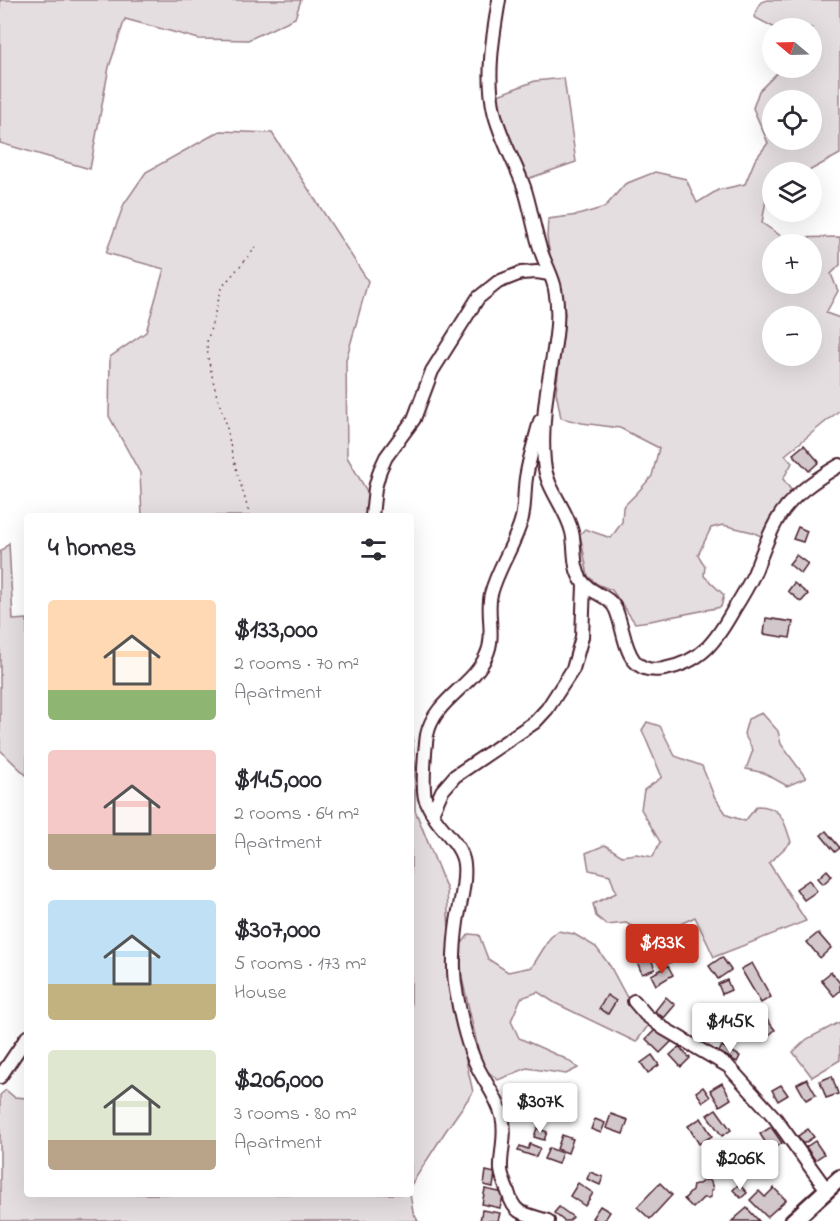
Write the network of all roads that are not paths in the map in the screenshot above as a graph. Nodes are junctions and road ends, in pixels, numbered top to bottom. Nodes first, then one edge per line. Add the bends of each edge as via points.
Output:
1 (499, 0) edge
2 (549, 274) junction
3 (545, 409) junction
4 (840, 465) edge
5 (372, 513) edge
6 (584, 585) junction
7 (432, 813) junction
8 (634, 1002) dead end
9 (24, 1041) edge
10 (0, 1077) edge
11 (840, 1178) edge
12 (827, 1190) junction
13 (548, 1221) edge
14 (793, 1221) edge

1 - 2 street via 491,59 494,112 524,188
2 - 3 street via 558,308
2 - 5 street via 521,273 498,282 478,298 432,371 414,419 386,457 375,488
3 - 6 street via 547,479 569,521 575,563
3 - 7 street via 529,461 522,517 490,596 487,655 439,709 427,734 424,783
4 - 6 street via 799,494 776,520 753,576 717,638 687,663 653,670 634,662 614,606 605,596
6 - 7 street via 577,659 554,699 534,722 455,776 441,791
7 - 13 street via 464,862 453,964 455,989 477,1065 502,1116 501,1172 516,1210
8 - 12 street via 663,1028 728,1066 776,1118
9 - 10 street
11 - 12 main road
12 - 14 main road

